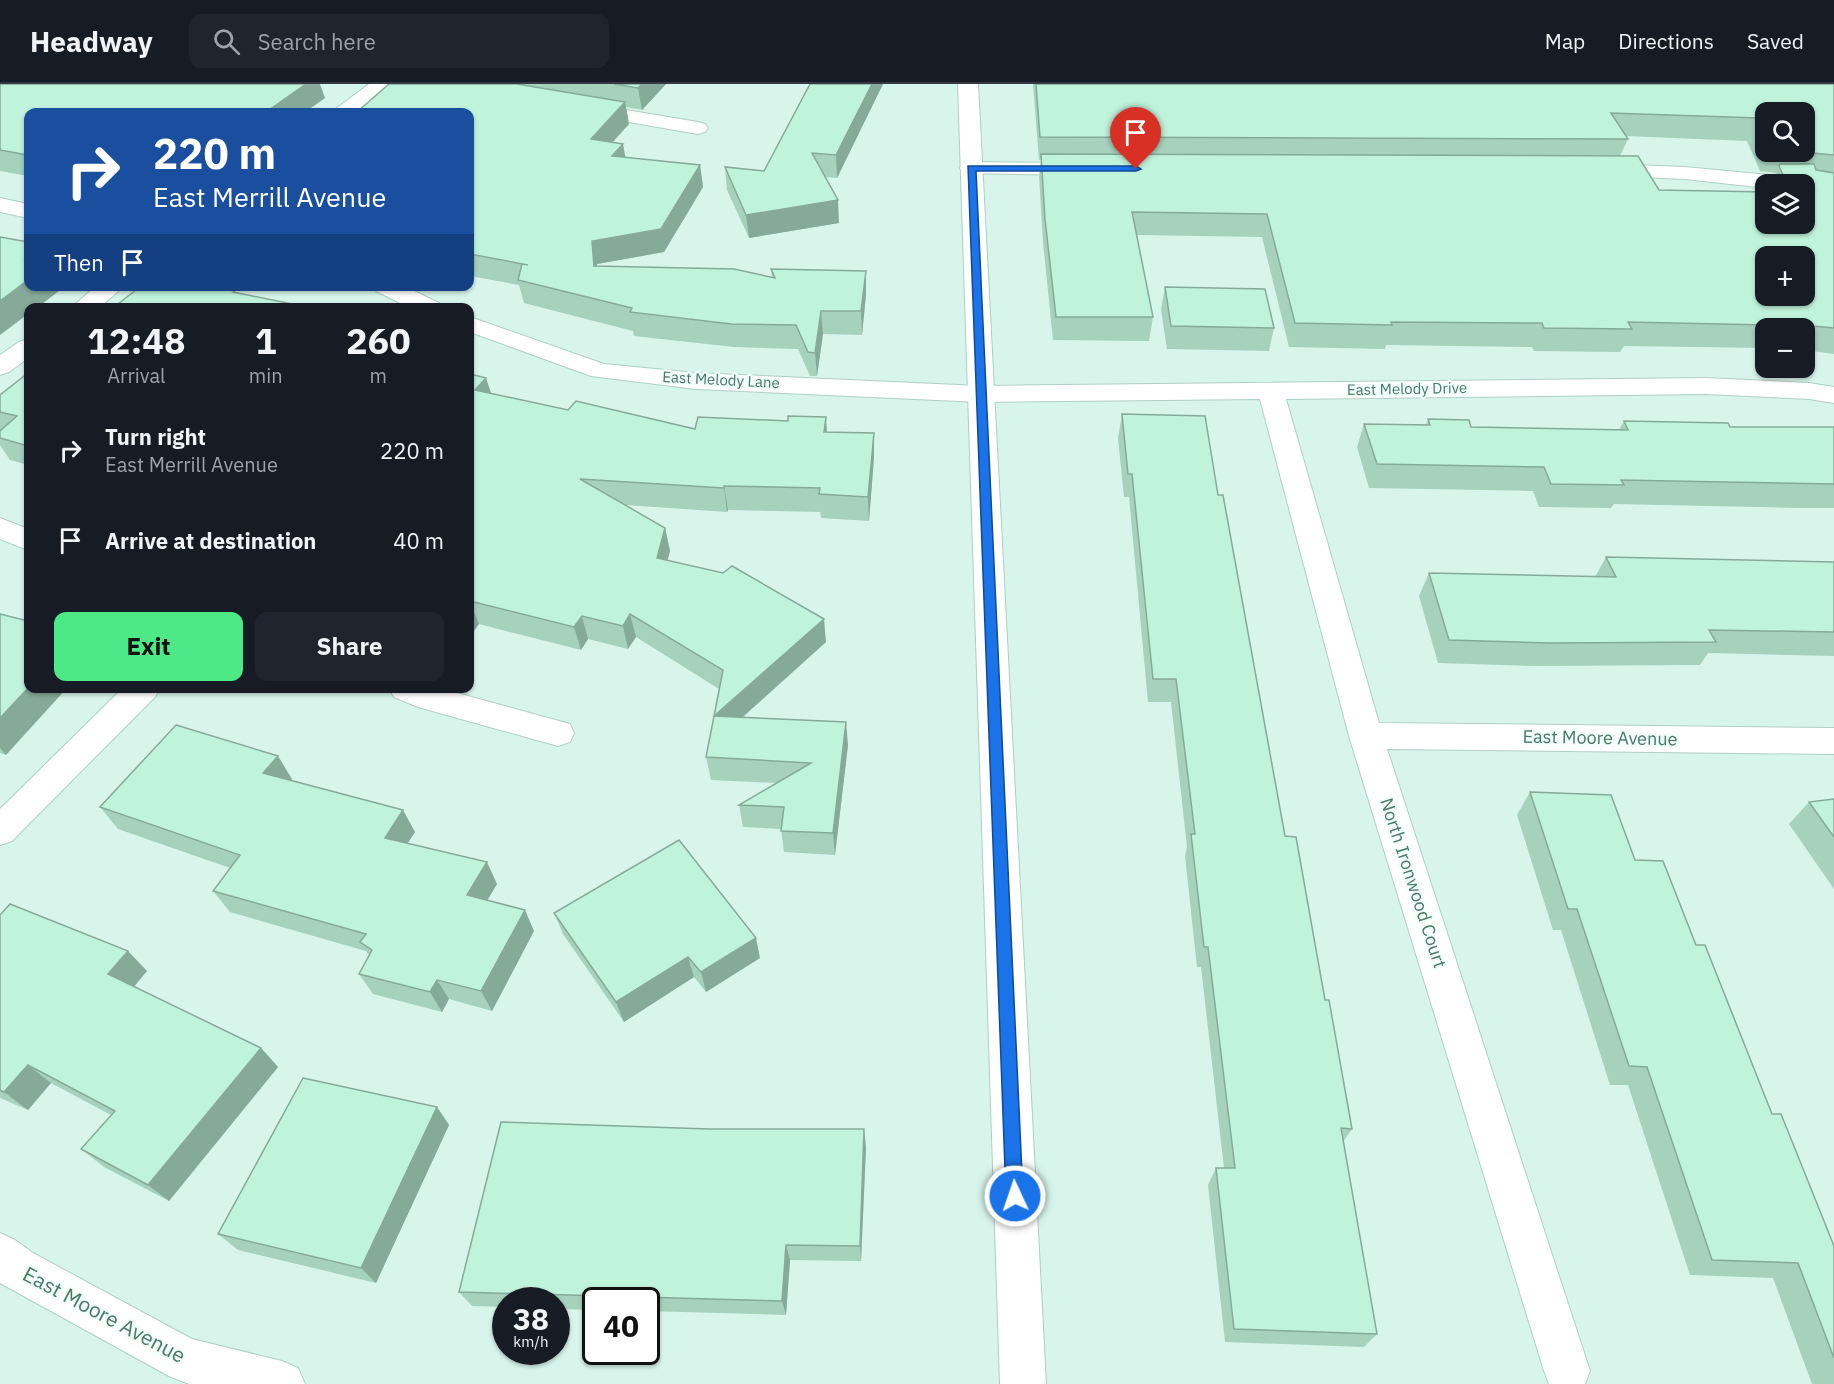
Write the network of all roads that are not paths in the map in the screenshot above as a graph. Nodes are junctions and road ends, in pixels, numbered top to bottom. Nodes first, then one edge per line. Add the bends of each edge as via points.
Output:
1 (381, 84) edge
2 (968, 84) edge
3 (570, 106) edge
4 (349, 108) edge
5 (698, 128) dead end
6 (971, 168) junction
7 (1103, 169) edge
8 (1583, 170) edge
9 (1834, 188) edge
10 (0, 205) edge
11 (24, 210) edge
12 (105, 291) edge
13 (394, 291) edge
14 (90, 303) edge
15 (420, 303) edge
16 (474, 325) edge
17 (24, 350) edge
18 (0, 367) edge
19 (1271, 391) junction
20 (980, 394) junction
21 (1834, 395) edge
22 (0, 528) edge
23 (24, 538) edge
24 (139, 693) edge
25 (417, 693) edge
26 (558, 733) dead end
27 (1366, 735) junction
28 (1834, 741) edge
29 (0, 831) edge
30 (0, 1256) edge
31 (1567, 1371) dead end
32 (282, 1384) edge
33 (1023, 1384) edge

1 - 4 street
2 - 6 street
3 - 5 street
6 - 7 street
6 - 20 street
8 - 9 street via 1684,173
10 - 11 street
12 - 14 street
13 - 15 street
16 - 20 street, East Melody Lane via 600,371 696,381
17 - 18 street
19 - 20 street, East Melody Drive
19 - 21 street, East Melody Drive via 1706,386
19 - 27 street, North Ironwood Court
20 - 33 street
22 - 23 street
24 - 29 street
25 - 26 street
27 - 28 street, East Moore Avenue
27 - 31 street, North Ironwood Court
30 - 32 street, East Moore Avenue via 17,1269 185,1360

